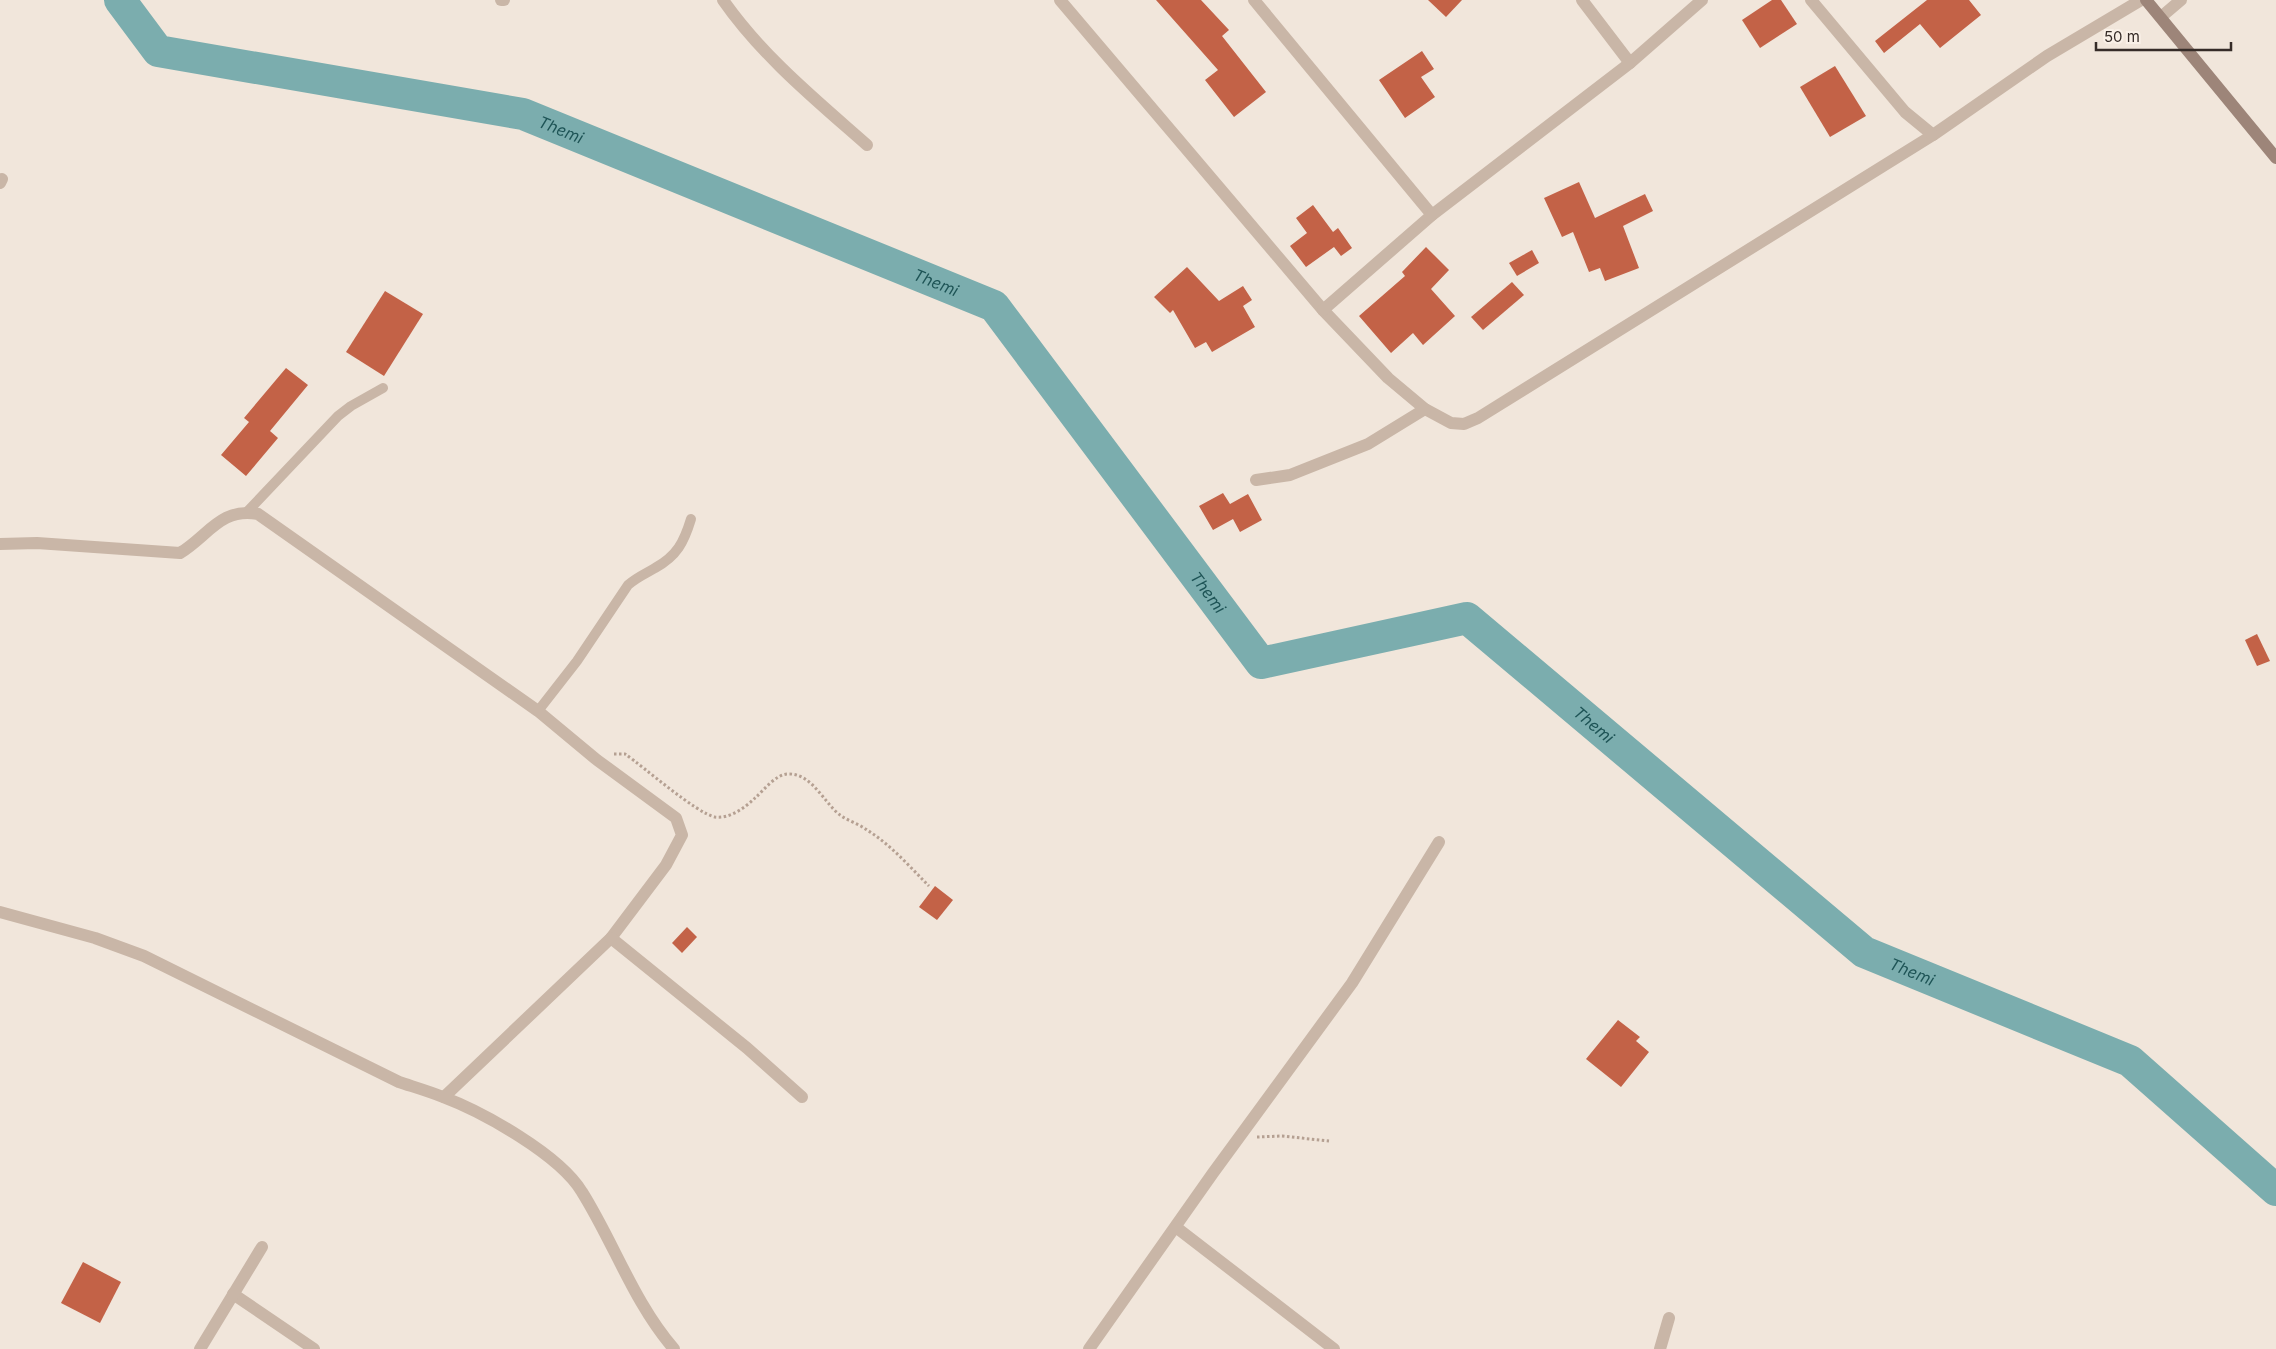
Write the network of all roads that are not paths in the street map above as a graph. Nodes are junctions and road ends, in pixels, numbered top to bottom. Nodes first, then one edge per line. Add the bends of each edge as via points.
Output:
1 (723, 0) edge
2 (1060, 0) edge
3 (1254, 0) edge
4 (1582, 0) edge
5 (1702, 0) edge
6 (1811, 0) edge
7 (2141, 0) edge
8 (2146, 0) edge
9 (2181, 0) edge
10 (2161, 17) junction
11 (1630, 63) junction
12 (1933, 135) junction
13 (867, 145) dead end
14 (2276, 158) edge
15 (1432, 215) junction
16 (1323, 310) junction
17 (383, 388) dead end
18 (1425, 409) junction
19 (1256, 480) dead end
20 (247, 512) junction
21 (691, 519) dead end
22 (0, 544) edge
23 (538, 711) junction
24 (1439, 842) dead end
25 (0, 912) edge
26 (611, 938) junction
27 (444, 1097) junction
28 (802, 1097) dead end
29 (1177, 1228) junction
30 (262, 1247) dead end
31 (233, 1294) junction
32 (1669, 1318) dead end
33 (200, 1349) edge
34 (314, 1349) edge
35 (674, 1349) edge
36 (1089, 1349) edge
37 (1334, 1349) edge
38 (1660, 1349) edge

1 - 13 street via 772,59
2 - 16 street
3 - 15 street
4 - 11 street
5 - 11 street
6 - 12 street via 1905,112
7 - 12 street via 2047,56
8 - 10 street
9 - 10 street
10 - 14 street
11 - 15 street
12 - 18 street via 1478,418 1464,424 1451,423
15 - 16 street
16 - 18 street via 1388,378
17 - 20 lane via 338,416
18 - 19 street via 1368,444 1290,475
20 - 22 street via 222,520 180,553 38,543
20 - 23 street via 258,514
21 - 23 lane via 683,543 673,556 628,585 578,661
23 - 26 street via 597,760 676,818 682,835 666,865
24 - 29 street via 1352,982
25 - 27 street via 95,938 144,956 399,1082
26 - 27 street
26 - 28 street
27 - 35 street via 502,1126 551,1158 569,1175 582,1190 636,1291
29 - 36 street
29 - 37 street
30 - 31 street
31 - 33 street
31 - 34 street
32 - 38 street

